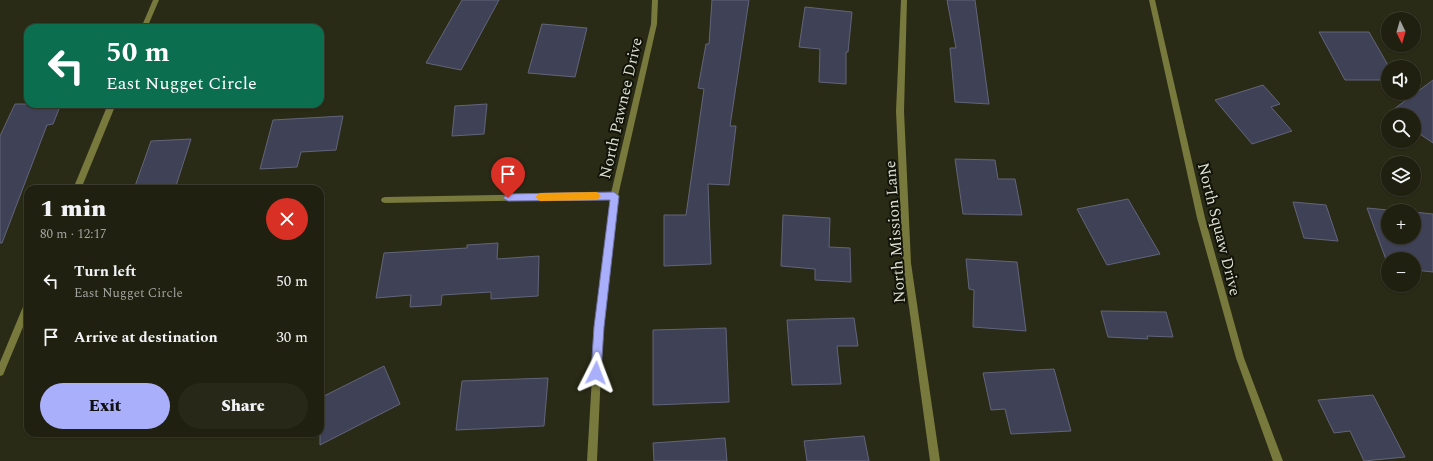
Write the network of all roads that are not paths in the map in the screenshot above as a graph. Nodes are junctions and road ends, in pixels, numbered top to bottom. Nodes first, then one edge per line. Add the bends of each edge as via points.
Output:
1 (156, 0) edge
2 (655, 0) edge
3 (904, 0) edge
4 (1152, 0) edge
5 (146, 24) edge
6 (110, 108) edge
7 (79, 185) edge
8 (614, 196) junction
9 (386, 200) dead end
10 (24, 315) edge
11 (0, 372) edge
12 (592, 461) edge
13 (935, 461) edge
14 (1278, 461) edge

1 - 5 street
2 - 8 street, North Pawnee Drive via 654,24
3 - 13 street, North Mission Lane via 900,111 907,262
4 - 14 street, North Squaw Drive via 1203,226 1240,358
6 - 7 street
8 - 9 street
8 - 12 street, North Pawnee Drive via 599,327
10 - 11 street

